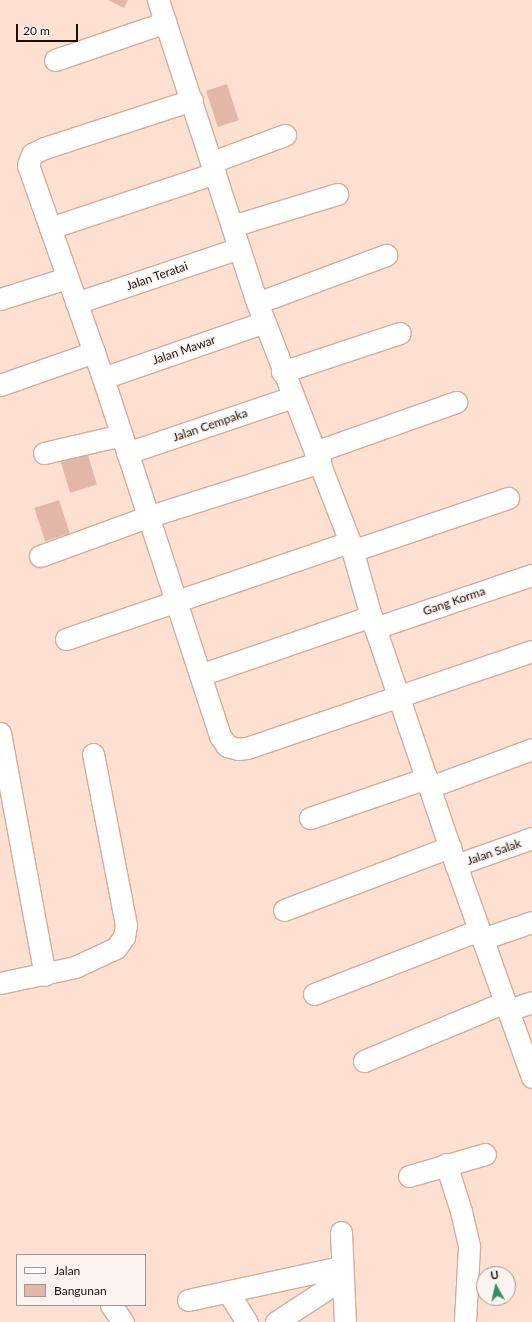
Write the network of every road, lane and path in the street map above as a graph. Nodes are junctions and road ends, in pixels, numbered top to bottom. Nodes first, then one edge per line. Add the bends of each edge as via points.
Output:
1 (158, 0) edge
2 (166, 22) junction
3 (55, 60) dead end
4 (192, 100) junction
5 (285, 135) dead end
6 (214, 168) junction
7 (337, 194) dead end
8 (232, 226) junction
9 (50, 228) junction
10 (239, 248) junction
11 (386, 255) dead end
12 (67, 278) junction
13 (0, 299) edge
14 (76, 303) junction
15 (261, 312) junction
16 (400, 333) dead end
17 (94, 352) junction
18 (282, 372) junction
19 (103, 378) junction
20 (0, 385) edge
21 (292, 397) junction
22 (456, 402) dead end
23 (125, 444) junction
24 (44, 453) dead end
25 (317, 457) junction
26 (508, 498) dead end
27 (147, 517) junction
28 (351, 547) junction
29 (40, 556) dead end
30 (532, 575) edge
31 (175, 602) junction
32 (373, 622) junction
33 (66, 640) dead end
34 (532, 651) edge
35 (200, 675) junction
36 (398, 694) junction
37 (0, 733) edge
38 (532, 749) edge
39 (93, 754) dead end
40 (428, 783) junction
41 (310, 818) dead end
42 (532, 838) edge
43 (453, 856) junction
44 (284, 910) dead end
45 (532, 922) edge
46 (480, 934) junction
47 (45, 975) junction
48 (0, 983) edge
49 (314, 994) dead end
50 (532, 1002) edge
51 (507, 1006) junction
52 (364, 1061) dead end
53 (532, 1077) edge
54 (486, 1154) dead end
55 (446, 1164) junction
56 (409, 1176) dead end
57 (341, 1232) dead end
58 (341, 1273) junction
59 (228, 1292) junction
60 (188, 1300) dead end
61 (112, 1306) edge
62 (122, 1322) edge
63 (247, 1322) edge
64 (276, 1322) edge
65 (345, 1322) edge
66 (465, 1322) edge

1 - 2 street
2 - 3 street
2 - 4 street
4 - 6 street
4 - 9 street via 32,154 28,166
5 - 6 street
6 - 8 street
6 - 9 street
7 - 8 street
8 - 10 street
9 - 12 street
10 - 14 street, Jalan Teratai
10 - 15 street
11 - 15 street, Jalan Mawar
12 - 13 street
12 - 14 street
14 - 17 street
15 - 18 street
15 - 19 street, Jalan Mawar
16 - 18 street
17 - 19 street
17 - 20 street
18 - 21 street
19 - 23 street
21 - 23 street, Jalan Cempaka
21 - 25 street
22 - 25 street
23 - 24 street, Jalan Cempaka
23 - 27 street
25 - 27 street
25 - 28 street
26 - 28 street
27 - 29 street
27 - 31 street
28 - 31 street
28 - 32 street
30 - 32 street, Gang Korma
31 - 33 street
31 - 35 street
32 - 35 street, Gang Korma
32 - 36 street
34 - 36 street
35 - 36 street via 220,736 227,746 238,749
36 - 40 street
37 - 47 street
38 - 40 street
39 - 47 street via 126,925 124,937 116,948 75,967
40 - 41 street
40 - 43 street
42 - 43 street, Jalan Salak
43 - 44 street, Jalan Salak
43 - 46 street
45 - 46 street
46 - 49 street
46 - 51 street
47 - 48 street
50 - 51 street
51 - 52 street
51 - 53 street
54 - 55 street
55 - 56 street
55 - 66 street via 461,1211 468,1247
57 - 58 street
58 - 59 street
58 - 64 street
58 - 65 street
59 - 60 street
59 - 63 street
61 - 62 street

